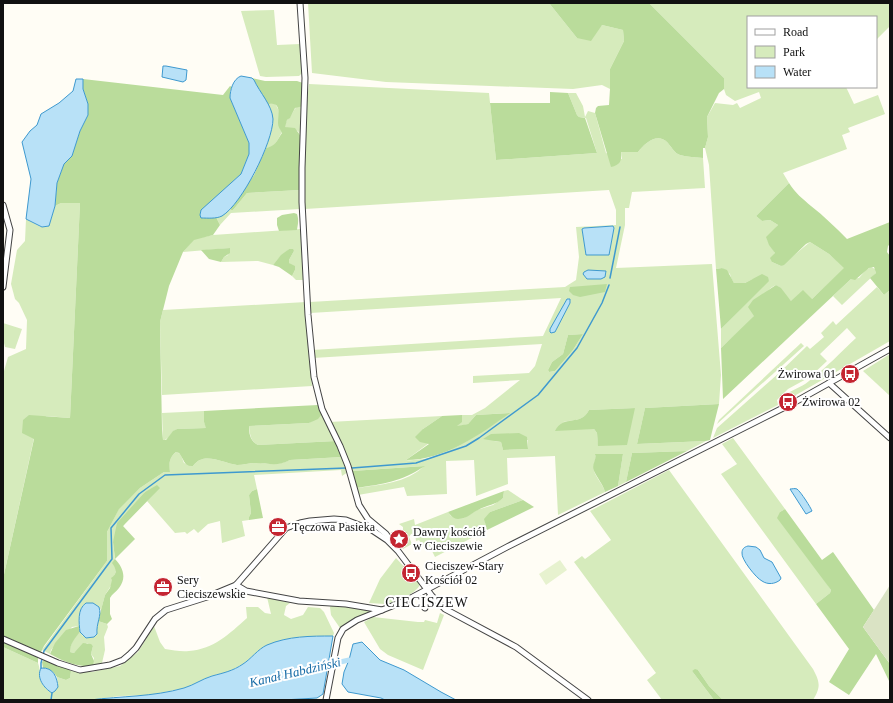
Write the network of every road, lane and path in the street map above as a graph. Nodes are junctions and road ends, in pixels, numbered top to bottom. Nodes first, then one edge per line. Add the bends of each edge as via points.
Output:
1 (300, 3) edge
2 (3, 205) edge
3 (3, 287) edge
4 (890, 349) edge
5 (829, 383) junction
6 (890, 438) edge
7 (394, 547) junction
8 (236, 585) junction
9 (426, 588) junction
10 (429, 597) dead end
11 (425, 608) dead end
12 (382, 610) junction
13 (3, 639) edge
14 (326, 700) edge
15 (588, 700) edge

1 - 7 street via 305,78 302,202 314,377 322,409 348,466 359,505 368,519 389,538
2 - 3 street via 10,230
4 - 5 street
5 - 6 street
5 - 9 street
7 - 8 street via 372,530 351,521 334,519 291,525 281,532
7 - 9 street
8 - 12 street via 246,591 299,601 346,604
8 - 13 street via 166,610 155,619 136,648 123,660 99,667 80,670
9 - 12 street via 407,600
9 - 15 street via 445,609 516,647
10 - 11 street
12 - 14 street via 357,620 340,634

